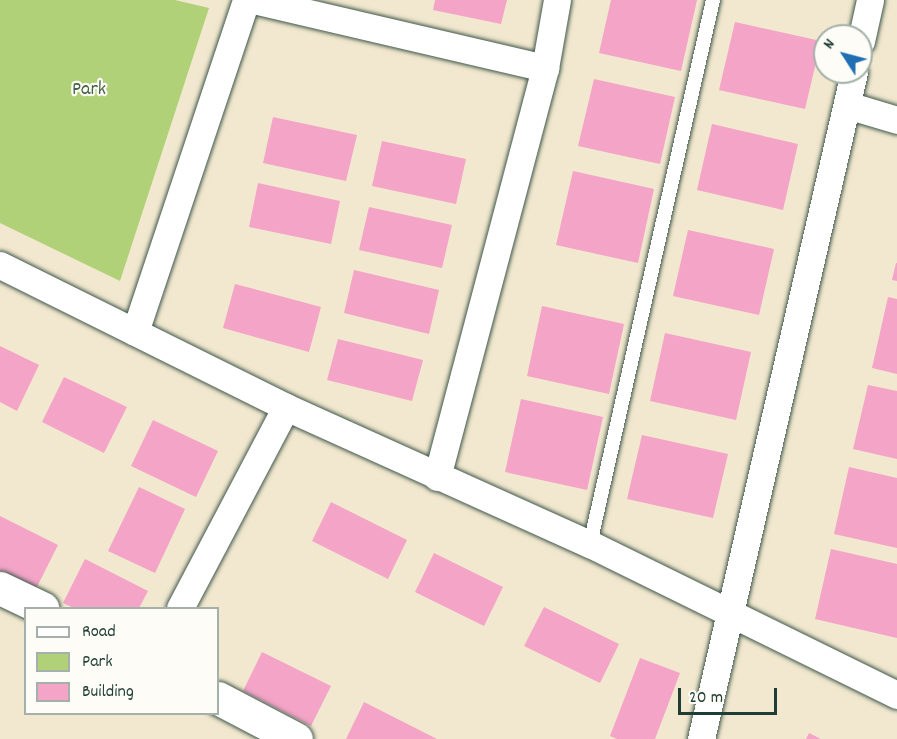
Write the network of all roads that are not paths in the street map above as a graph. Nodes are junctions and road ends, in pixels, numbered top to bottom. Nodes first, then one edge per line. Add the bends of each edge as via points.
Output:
1 (246, 0) edge
2 (253, 0) edge
3 (557, 0) edge
4 (713, 0) edge
5 (870, 0) edge
6 (865, 24) edge
7 (545, 68) junction
8 (851, 84) edge
9 (847, 105) junction
10 (897, 120) edge
11 (0, 265) edge
12 (135, 332) junction
13 (285, 407) junction
14 (437, 477) junction
15 (590, 544) junction
16 (0, 588) edge
17 (38, 607) edge
18 (181, 607) edge
19 (733, 612) junction
20 (897, 695) edge
21 (219, 699) edge
22 (296, 739) edge
23 (701, 739) edge

1 - 12 street
2 - 7 street
3 - 7 street
4 - 15 lane
5 - 6 street
7 - 14 street
8 - 9 street
9 - 10 street
9 - 19 street
11 - 12 street
12 - 13 street
13 - 14 street
13 - 18 street
14 - 15 street
15 - 19 street
16 - 17 street
19 - 20 street
19 - 23 street
21 - 22 street

